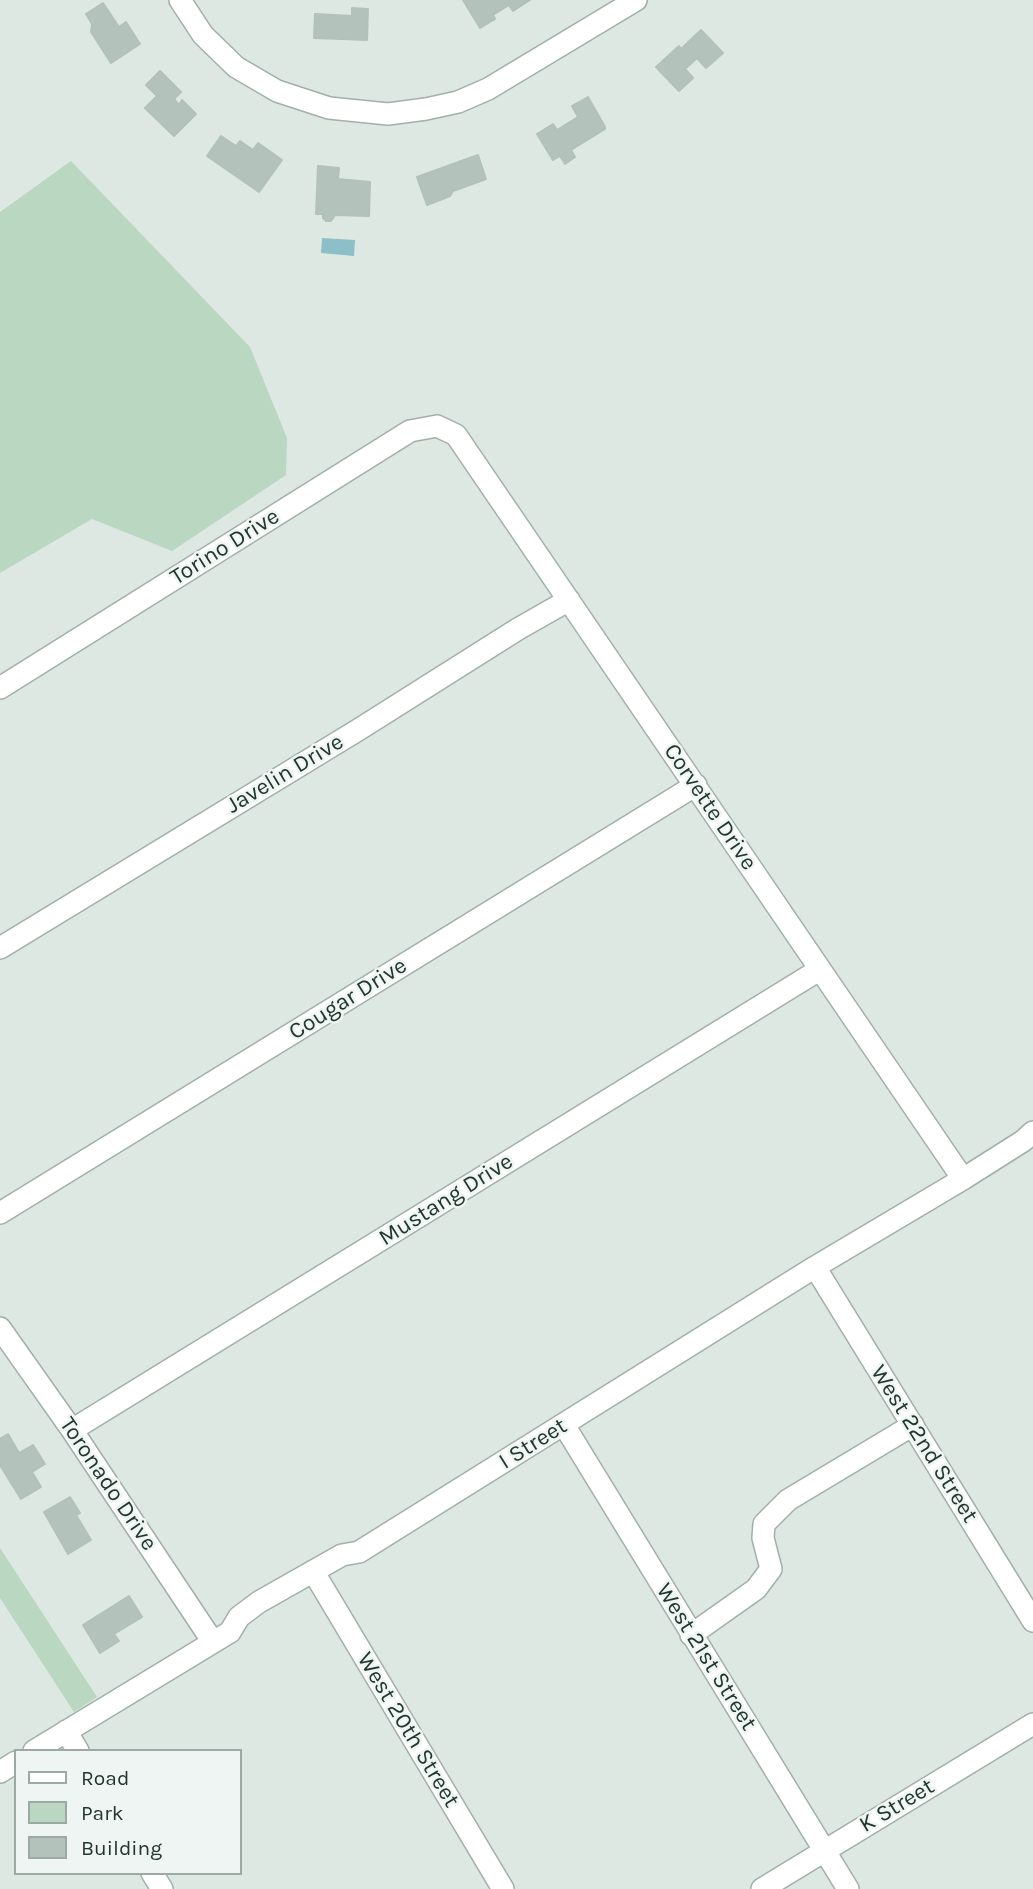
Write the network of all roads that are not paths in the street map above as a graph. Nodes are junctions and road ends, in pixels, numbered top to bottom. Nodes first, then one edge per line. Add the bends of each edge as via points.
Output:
1 (180, 0) edge
2 (636, 0) edge
3 (456, 435) joint
4 (569, 600) junction
5 (0, 688) edge
6 (695, 785) junction
7 (0, 948) edge
8 (819, 970) junction
9 (1033, 1132) edge
10 (963, 1179) junction
11 (0, 1213) edge
12 (815, 1268) junction
13 (0, 1328) edge
14 (564, 1425) junction
15 (913, 1425) junction
16 (72, 1430) junction
17 (313, 1571) junction
18 (1033, 1621) edge
19 (691, 1636) junction
20 (213, 1642) junction
21 (1033, 1724) edge
22 (66, 1731) junction
23 (37, 1749) edge
24 (77, 1749) edge
25 (825, 1850) junction
26 (503, 1889) edge
27 (762, 1889) edge
28 (848, 1889) edge

1 - 2 street via 236,67 277,91 329,108 388,114 458,102 488,89
3 - 4 street, Corvette Drive
3 - 5 street, Torino Drive via 437,426 410,431
4 - 6 street, Corvette Drive
4 - 7 street, Javelin Drive
6 - 8 street, Corvette Drive
6 - 11 street, Cougar Drive
8 - 10 street, Corvette Drive
8 - 16 street, Mustang Drive
9 - 10 street, I Street
10 - 12 street, I Street
12 - 14 street, I Street
12 - 15 street, West 22nd Street
13 - 16 street, Toronado Drive
14 - 17 street, I Street via 359,1552 342,1555
14 - 19 street, West 21st Street
15 - 18 street, West 22nd Street
15 - 19 street via 788,1500 764,1524 771,1569 756,1589
16 - 20 street, Toronado Drive
17 - 20 street, I Street via 259,1602 239,1617 230,1632
17 - 26 street, West 20th Street
19 - 25 street, West 21st Street
20 - 22 street, I Street
21 - 25 street, K Street
22 - 23 street, I Street
22 - 24 street
25 - 27 street, K Street
25 - 28 street, West 21st Street

